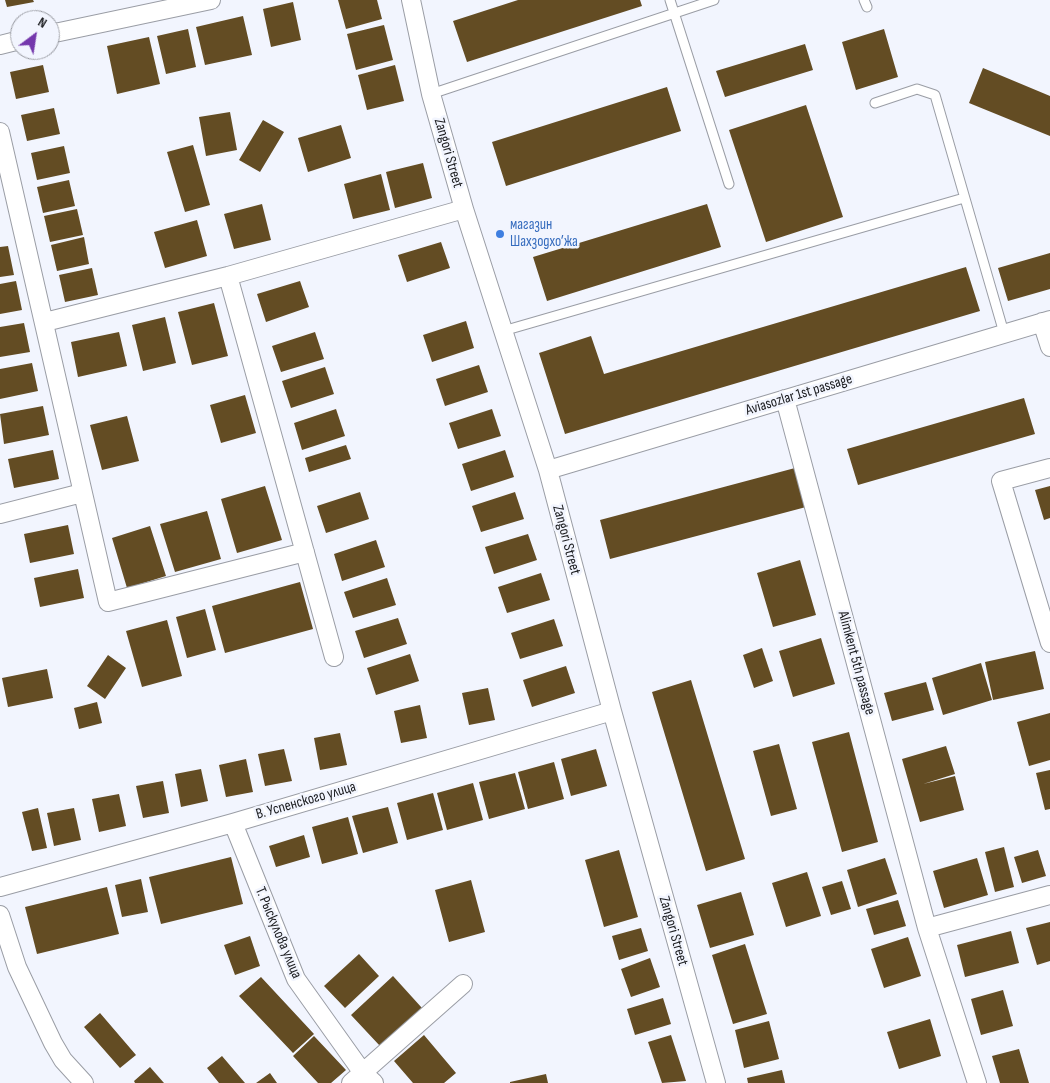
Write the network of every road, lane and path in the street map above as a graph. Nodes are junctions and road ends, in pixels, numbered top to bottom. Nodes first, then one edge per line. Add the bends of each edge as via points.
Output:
1 (211, 0) edge
2 (411, 0) edge
3 (670, 0) edge
4 (714, 0) edge
5 (674, 13) junction
6 (60, 32) edge
7 (431, 94) junction
8 (875, 103) dead end
9 (0, 132) edge
10 (729, 184) dead end
11 (964, 198) junction
12 (464, 209) junction
13 (228, 276) junction
14 (1046, 321) edge
15 (45, 322) junction
16 (503, 331) junction
17 (1004, 333) junction
18 (1050, 347) edge
19 (785, 399) junction
20 (1050, 468) edge
21 (548, 470) junction
22 (82, 493) junction
23 (0, 514) edge
24 (305, 552) junction
25 (1050, 642) edge
26 (334, 657) dead end
27 (612, 711) junction
28 (233, 823) junction
29 (0, 887) edge
30 (1050, 895) edge
31 (0, 914) edge
32 (927, 928) junction
33 (463, 984) dead end
34 (362, 1080) edge
35 (84, 1083) edge
36 (716, 1083) edge
37 (977, 1083) edge

1 - 6 street
2 - 7 street, Zangori Street
3 - 5 lane
4 - 5 lane
5 - 7 lane
5 - 10 lane
7 - 12 street, Zangori Street
8 - 11 lane via 916,89 935,95
9 - 15 street
11 - 16 lane
11 - 17 lane
12 - 13 street
12 - 16 street, Zangori Street
13 - 15 street
13 - 24 street
14 - 17 street, Aviasozlar 1st passage
14 - 18 street
15 - 22 street
16 - 21 street, Zangori Street
17 - 19 street, Aviasozlar 1st passage
19 - 21 street, Aviasozlar 1st passage
19 - 32 street, Alimkent 5th passage
20 - 25 street via 1001,481
21 - 27 street, Zangori Street
22 - 23 street
22 - 24 street via 108,602
24 - 26 street
27 - 28 street, В. Успенского улица
27 - 36 street, Zangori Street
28 - 29 street, В. Успенского улица
28 - 34 street, Т. Рыскулова улица via 296,979
30 - 32 street
31 - 35 street via 18,967 53,1043
32 - 37 street, Alimkent 5th passage
33 - 34 street

